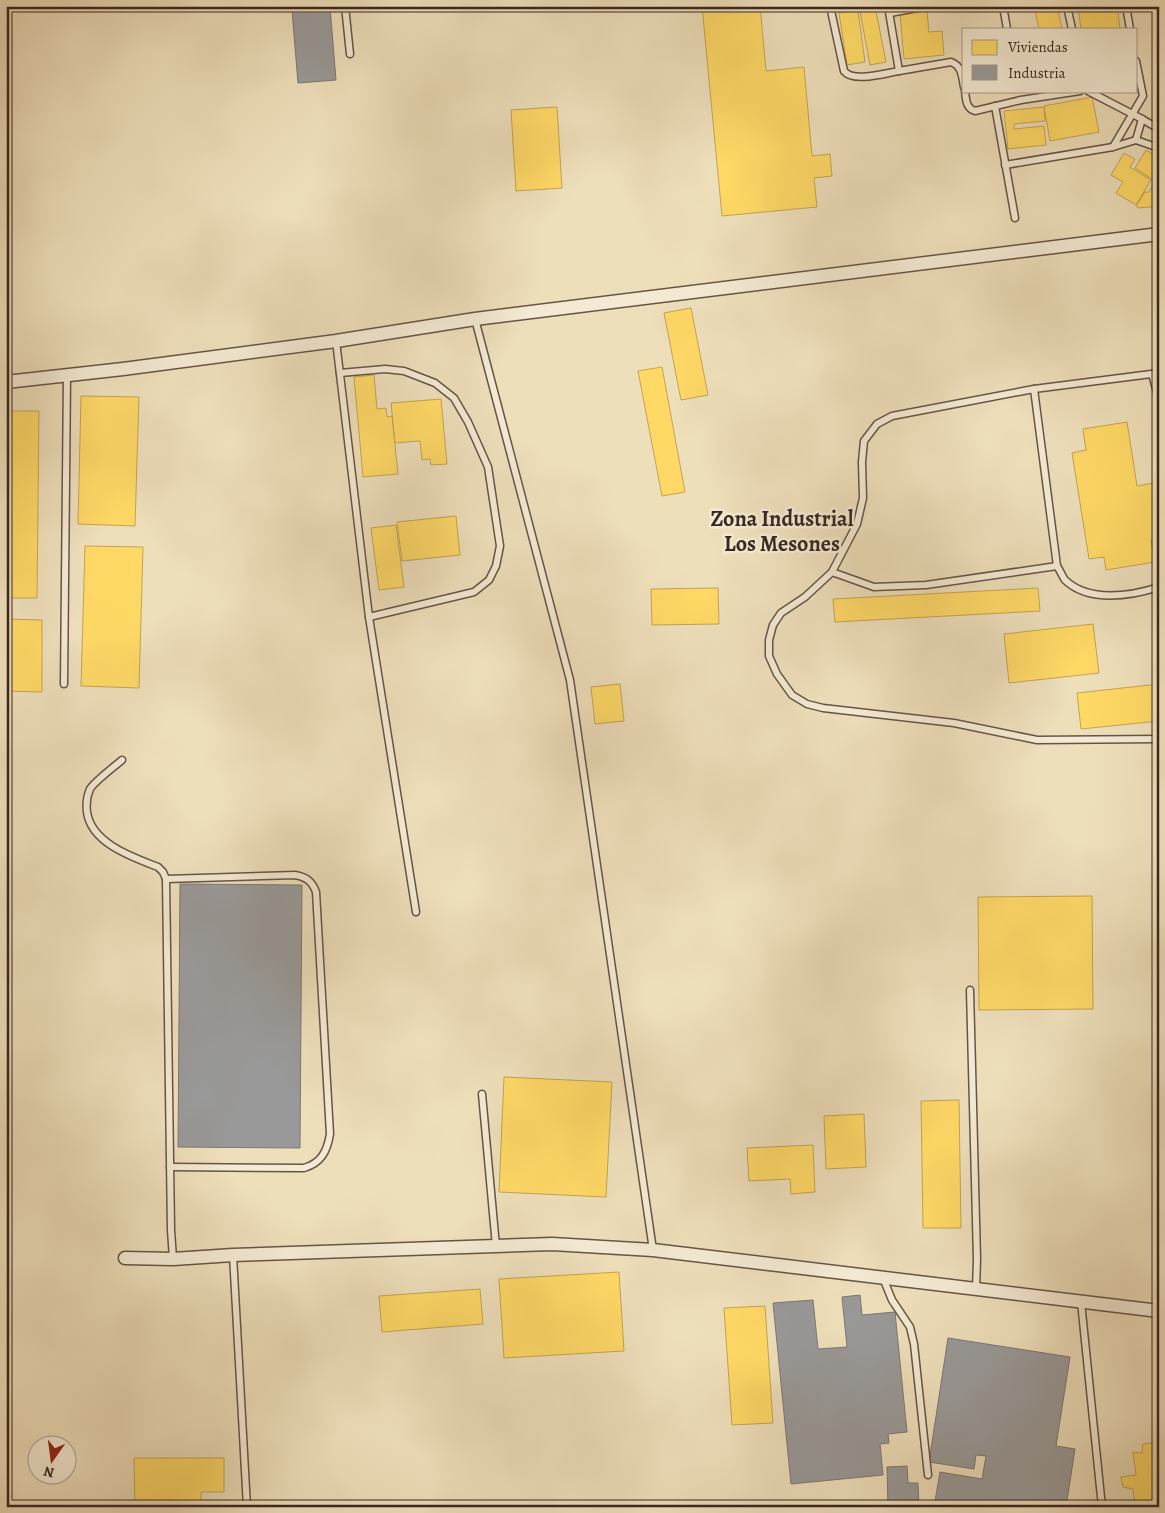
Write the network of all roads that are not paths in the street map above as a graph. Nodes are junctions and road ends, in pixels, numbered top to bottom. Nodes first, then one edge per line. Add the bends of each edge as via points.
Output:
1 (345, 6) edge
2 (830, 6) edge
3 (928, 6) edge
4 (1003, 6) edge
5 (1067, 6) edge
6 (1126, 6) edge
7 (889, 9) edge
8 (1007, 28) edge
9 (1072, 28) edge
10 (1130, 28) edge
11 (350, 54) dead end
12 (900, 71) junction
13 (962, 78) edge
14 (1138, 81) edge
15 (964, 92) edge
16 (1020, 92) edge
17 (1073, 92) edge
18 (1090, 92) edge
19 (1021, 100) junction
20 (995, 106) junction
21 (1132, 114) junction
22 (1142, 119) junction
23 (1159, 130) edge
24 (1136, 140) junction
25 (1113, 147) junction
26 (1159, 148) edge
27 (1006, 165) junction
28 (1015, 218) dead end
29 (1159, 234) edge
30 (475, 319) junction
31 (336, 341) junction
32 (340, 373) junction
33 (1155, 373) edge
34 (67, 375) junction
35 (6, 382) edge
36 (1034, 389) junction
37 (1159, 400) edge
38 (1057, 566) junction
39 (832, 572) junction
40 (1159, 587) edge
41 (369, 617) junction
42 (64, 684) dead end
43 (1159, 739) edge
44 (122, 760) dead end
45 (166, 879) junction
46 (416, 912) dead end
47 (970, 990) dead end
48 (482, 1094) dead end
49 (170, 1167) junction
50 (496, 1246) junction
51 (654, 1250) junction
52 (233, 1255) junction
53 (125, 1258) dead end
54 (173, 1259) junction
55 (883, 1278) junction
56 (976, 1289) junction
57 (1081, 1302) junction
58 (1159, 1311) edge
59 (928, 1474) dead end
60 (247, 1507) edge
61 (1102, 1507) edge

1 - 11 lane
2 - 12 lane via 847,75 858,78
3 - 7 lane
4 - 8 lane
5 - 9 lane
6 - 10 lane
7 - 12 lane
12 - 13 lane via 951,62 960,68
14 - 21 lane via 1143,96
15 - 20 lane via 970,110
16 - 19 lane
17 - 19 lane
18 - 21 lane
19 - 20 lane
20 - 27 lane
21 - 22 lane
21 - 25 lane
22 - 23 lane
22 - 24 lane
24 - 25 lane
24 - 26 lane
25 - 27 lane
27 - 28 lane
29 - 30 street
30 - 31 street
30 - 51 lane via 570,680
31 - 32 lane
31 - 34 street
32 - 41 lane
32 - 41 lane via 404,372 435,384 454,398 488,467 500,546 489,580 474,592
33 - 36 lane
33 - 37 lane
34 - 35 street
34 - 42 lane
36 - 38 lane
36 - 39 lane via 892,416 877,424 864,441 863,498 857,524
38 - 39 lane via 926,585 874,587
38 - 40 lane via 1065,579 1096,594 1117,596
39 - 43 lane via 805,597 781,612 769,640 769,656 777,674 792,695 807,704 954,723 1037,740
41 - 46 lane
44 - 45 lane via 90,788 86,805 91,826 111,845 158,868
45 - 49 lane
45 - 49 lane via 295,875 310,880 314,886 330,1134 328,1148 322,1158 304,1168
47 - 56 lane via 978,1259
48 - 50 lane
49 - 54 lane
50 - 51 street via 552,1244
50 - 52 street
51 - 55 street
52 - 54 street
52 - 60 lane
53 - 54 street
55 - 56 street
55 - 59 lane via 892,1300 910,1327 914,1344
56 - 57 street
57 - 58 street
57 - 61 lane

